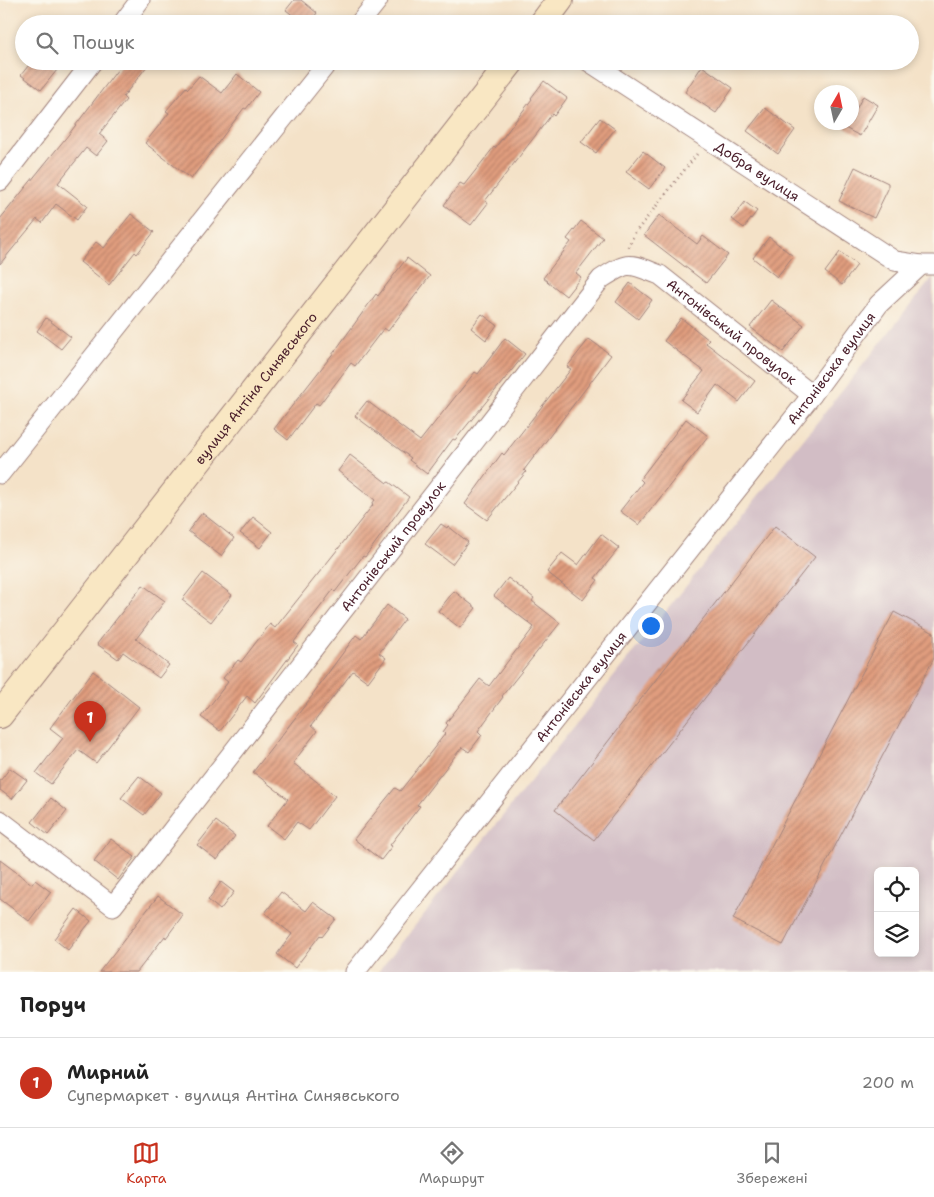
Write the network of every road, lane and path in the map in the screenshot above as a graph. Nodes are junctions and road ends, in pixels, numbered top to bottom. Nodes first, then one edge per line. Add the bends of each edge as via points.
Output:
1 (140, 0) edge
2 (378, 0) edge
3 (560, 0) edge
4 (129, 15) edge
5 (366, 15) edge
6 (549, 15) edge
7 (86, 70) edge
8 (323, 70) edge
9 (505, 70) edge
10 (602, 70) edge
11 (708, 140) junction
12 (0, 182) edge
13 (927, 265) edge
14 (618, 268) junction
15 (812, 395) junction
16 (0, 474) edge
17 (0, 715) edge
18 (0, 820) edge
19 (355, 972) edge

1 - 4 street
2 - 5 street
3 - 6 street
7 - 12 street
8 - 16 street
9 - 17 street, вулиця Антіна Синявського
10 - 11 street, Добра вулиця
11 - 13 street, Добра вулиця via 895,261
11 - 14 path via 635,233
13 - 15 street, Антонівська вулиця via 879,304
14 - 15 street, Антонівський провулок via 630,264 660,275
14 - 18 street, Антонівський провулок via 601,279 113,906
15 - 19 street, Антонівська вулиця

